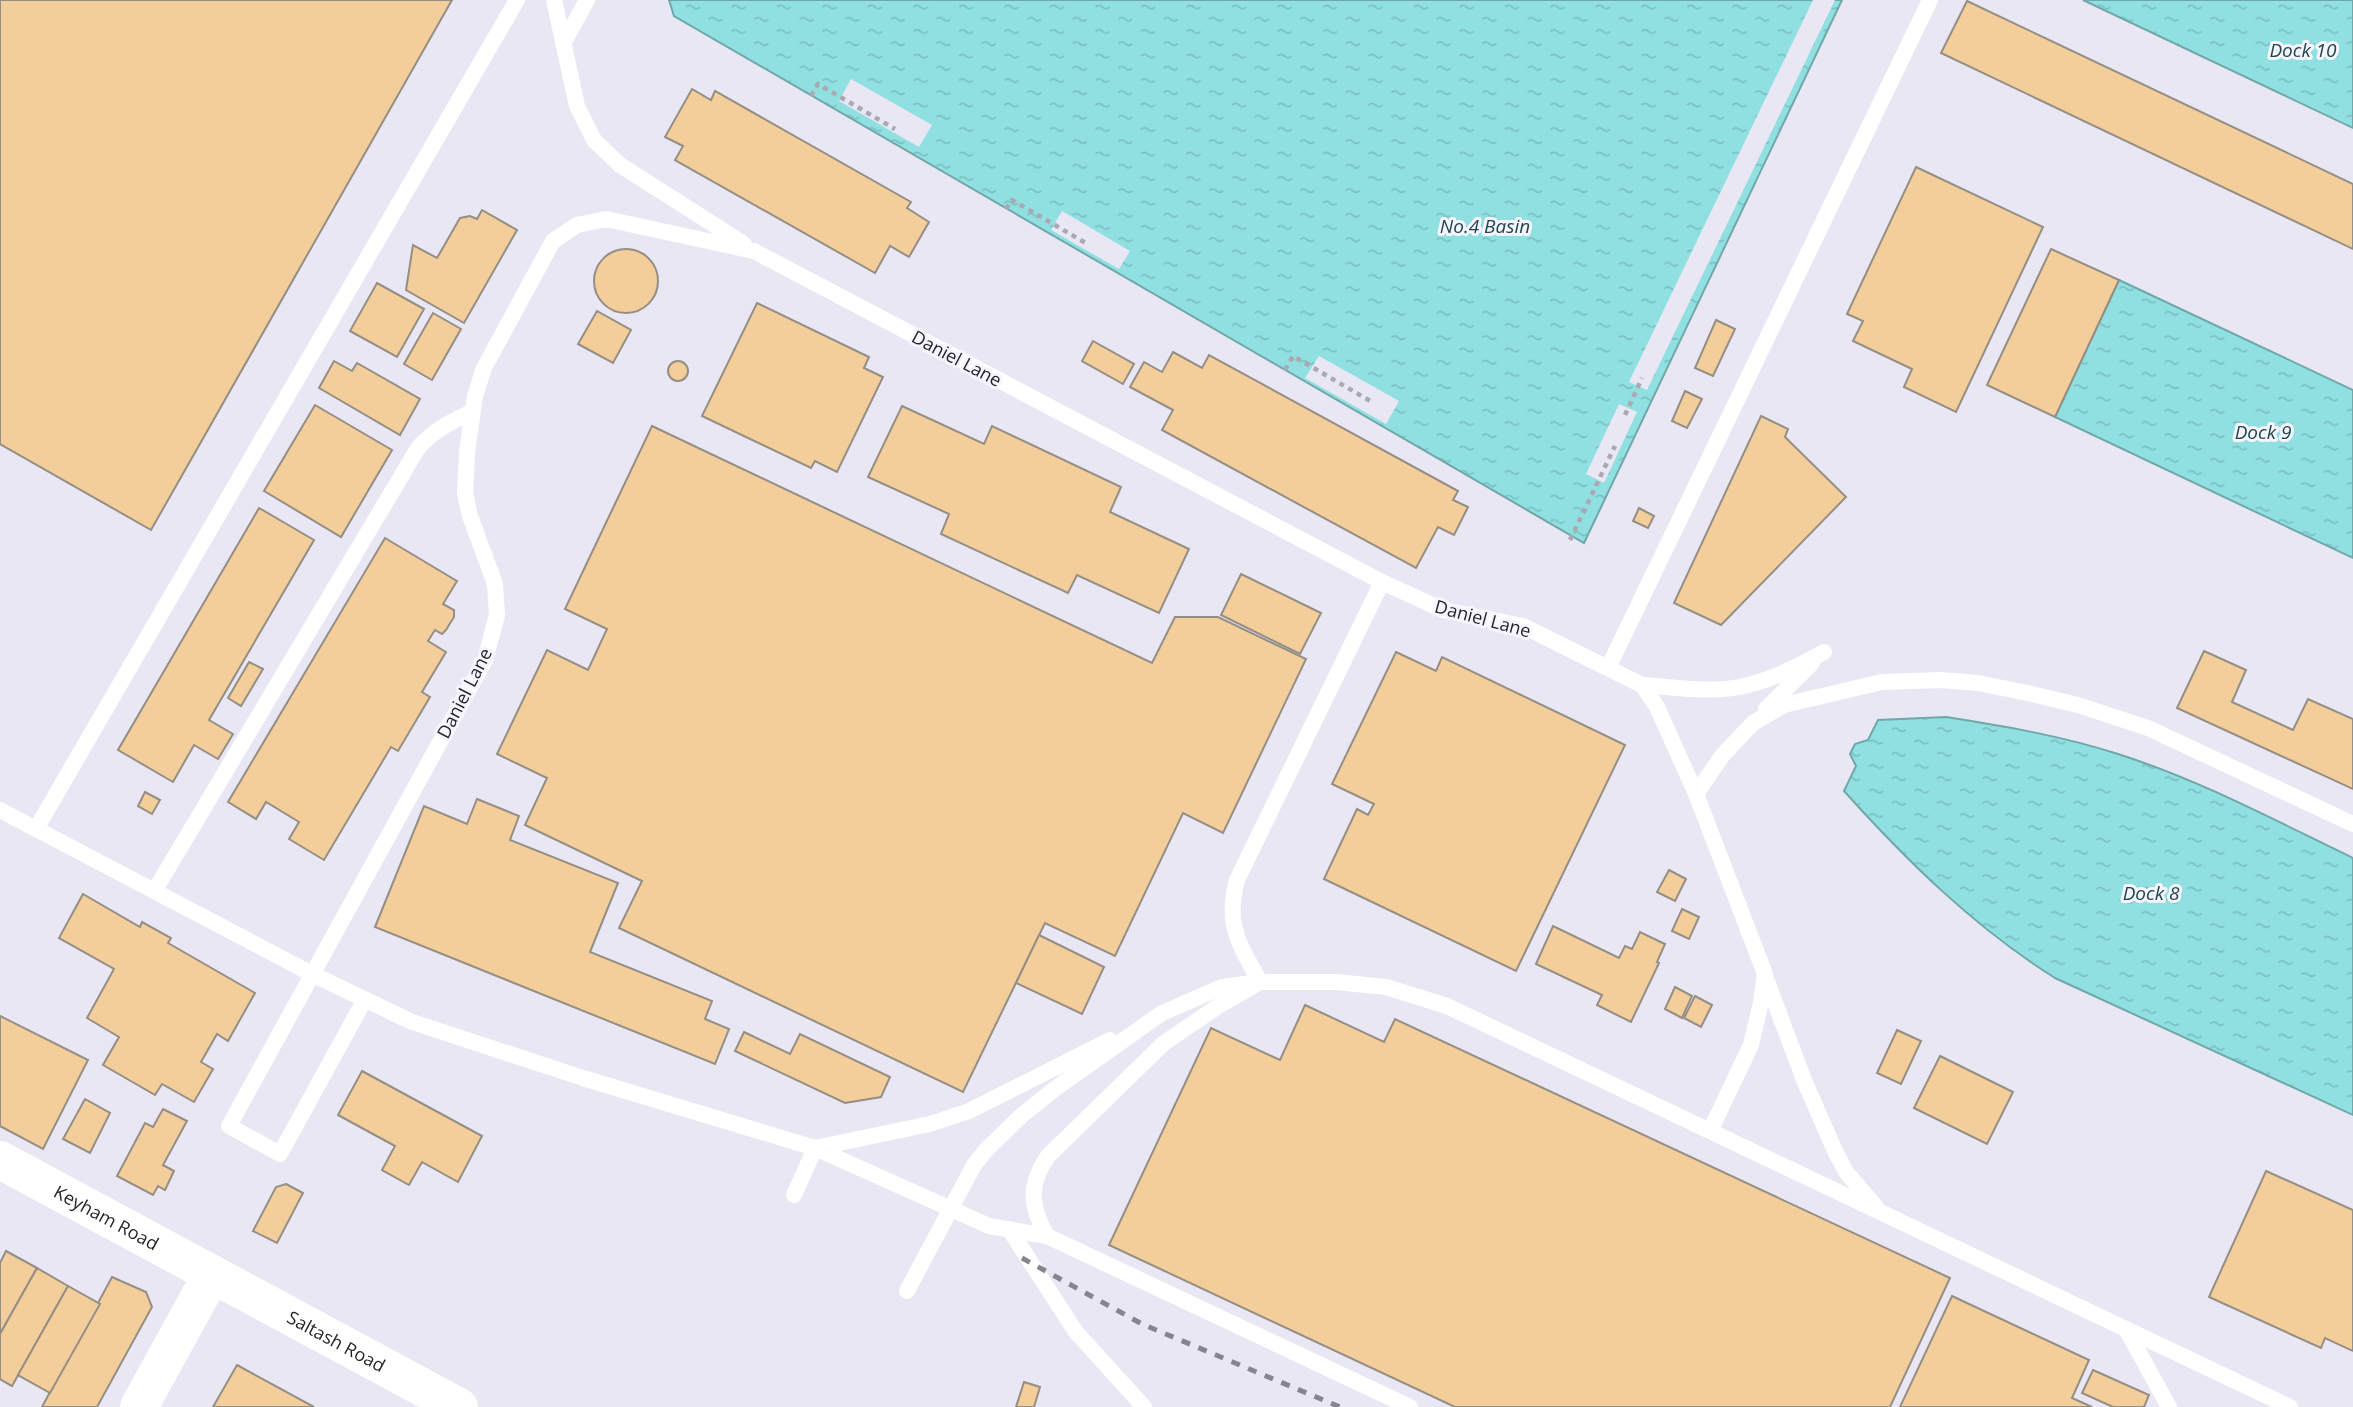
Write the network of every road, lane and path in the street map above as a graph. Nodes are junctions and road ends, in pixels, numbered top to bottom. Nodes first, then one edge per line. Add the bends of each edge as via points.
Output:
1 (517, 0) edge
2 (554, 0) edge
3 (587, 0) edge
4 (1930, 0) edge
5 (563, 44) junction
6 (811, 96) dead end
7 (895, 130) dead end
8 (1006, 209) dead end
9 (1090, 245) dead end
10 (754, 251) junction
11 (1285, 370) dead end
12 (1642, 378) dead end
13 (1372, 402) dead end
14 (472, 412) junction
15 (1625, 415) dead end
16 (1615, 446) dead end
17 (1570, 540) dead end
18 (1382, 582) junction
19 (1608, 668) junction
20 (1642, 685) junction
21 (1753, 723) junction
22 (1696, 794) junction
23 (0, 810) edge
24 (2353, 824) edge
25 (36, 829) junction
26 (155, 890) junction
27 (312, 974) junction
28 (1765, 974) junction
29 (1260, 982) junction
30 (365, 999) junction
31 (1162, 1013) junction
32 (1710, 1131) junction
33 (815, 1148) junction
34 (0, 1160) edge
35 (794, 1195) dead end
36 (951, 1208) junction
37 (1879, 1212) junction
38 (1009, 1229) junction
39 (1047, 1236) junction
40 (212, 1274) junction
41 (907, 1292) dead end
42 (2126, 1329) junction
43 (139, 1407) edge
44 (459, 1407) edge
45 (1144, 1407) edge
46 (1410, 1407) edge
47 (2169, 1407) edge
48 (2290, 1407) edge

1 - 25 lane
2 - 5 lane
3 - 5 lane
4 - 19 lane
5 - 10 lane via 577,106 600,147
6 - 7 path via 818,84
8 - 9 path via 1012,200
10 - 14 lane, Daniel Lane via 606,219 567,230 553,241 484,368
10 - 18 lane, Daniel Lane
11 - 13 path via 1293,356
12 - 15 path
14 - 26 lane via 442,426 418,448
14 - 27 lane, Daniel Lane via 464,493 495,584 491,641 485,660
16 - 17 path
18 - 19 lane, Daniel Lane via 1443,610 1523,626
18 - 29 lane via 1237,880 1231,915 1238,940
19 - 20 lane, Daniel Lane
20 - 21 lane via 1738,687 1772,678 1824,652
20 - 22 lane via 1657,707
21 - 22 lane via 1722,756
21 - 24 lane via 1784,705 1882,682 1978,683 2078,705 2148,728
22 - 28 lane
23 - 25 lane
25 - 26 lane
26 - 27 lane
27 - 30 lane
27 - 30 lane, Daniel Lane via 229,1126 280,1154
28 - 32 lane via 1751,1045
28 - 37 lane via 1835,1151
29 - 31 lane via 1222,987
29 - 32 lane via 1336,982 1416,995
29 - 39 lane via 1164,1044 1048,1156 1038,1172 1033,1196 1035,1213
30 - 33 lane via 412,1022
31 - 33 lane via 969,1111 930,1124
31 - 36 lane via 1022,1115 974,1166
32 - 37 lane
33 - 35 lane
33 - 36 lane
34 - 40 main road, Keyham Road
36 - 38 lane via 989,1226
36 - 41 lane
37 - 42 lane
38 - 39 lane
38 - 45 lane via 1076,1332
39 - 46 lane
40 - 43 main road
40 - 44 main road, Saltash Road
42 - 47 lane
42 - 48 lane

